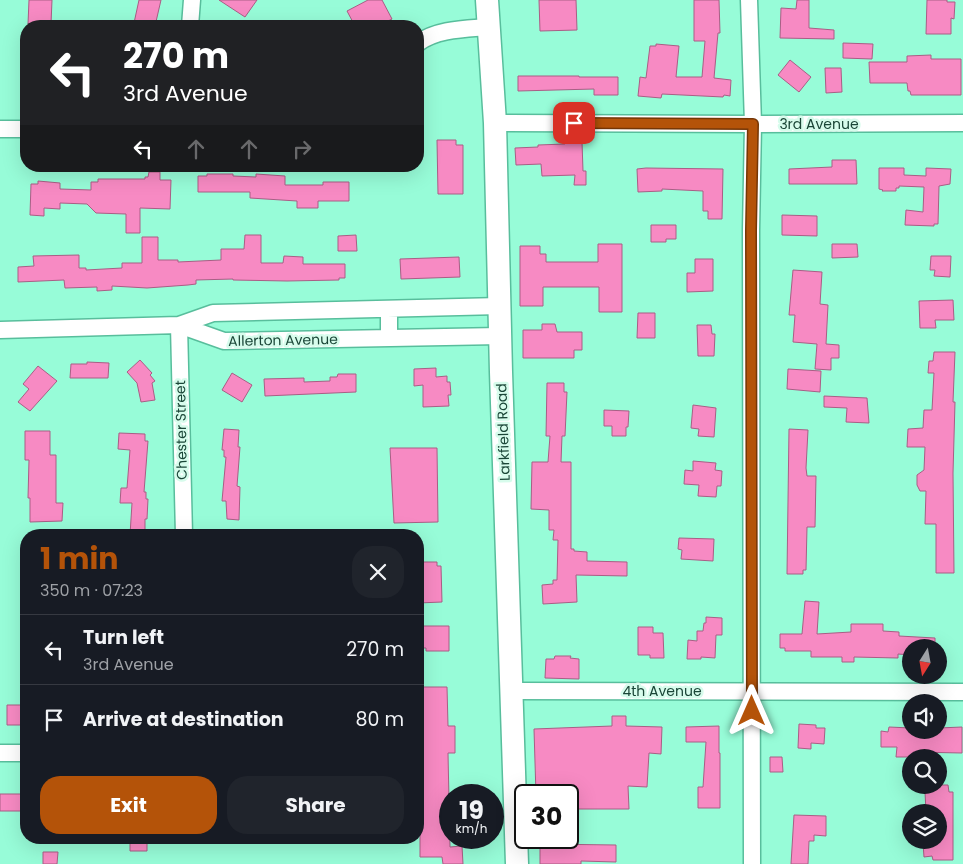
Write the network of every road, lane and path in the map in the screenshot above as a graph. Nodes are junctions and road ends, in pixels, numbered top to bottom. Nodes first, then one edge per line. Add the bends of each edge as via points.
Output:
1 (192, 0) edge
2 (487, 0) edge
3 (749, 0) edge
4 (190, 20) edge
5 (488, 26) junction
6 (424, 38) edge
7 (496, 123) junction
8 (963, 123) edge
9 (753, 124) junction
10 (0, 129) edge
11 (20, 129) edge
12 (500, 306) junction
13 (389, 308) junction
14 (179, 325) junction
15 (0, 330) edge
16 (500, 336) junction
17 (389, 338) junction
18 (184, 529) edge
19 (512, 691) junction
20 (752, 692) junction
21 (963, 692) edge
22 (0, 753) edge
23 (20, 753) edge
24 (517, 864) edge
25 (752, 864) edge

1 - 4 street
2 - 5 main road, Larkfield Road
3 - 9 street
5 - 6 street
5 - 7 main road, Larkfield Road
7 - 9 street, 3rd Avenue
7 - 12 main road, Larkfield Road
8 - 9 street, 3rd Avenue
9 - 20 street
10 - 11 street
12 - 13 street, Allerton Avenue
12 - 16 main road, Larkfield Road
13 - 14 street, Allerton Avenue via 213,313
13 - 17 street
14 - 15 street, Allerton Avenue
14 - 17 street, Allerton Avenue via 224,341
14 - 18 street, Chester Street
16 - 17 street, Allerton Avenue
16 - 19 main road, Larkfield Road
19 - 20 street, 4th Avenue
19 - 24 main road, Larkfield Road
20 - 21 street, 4th Avenue
20 - 25 street
22 - 23 street

